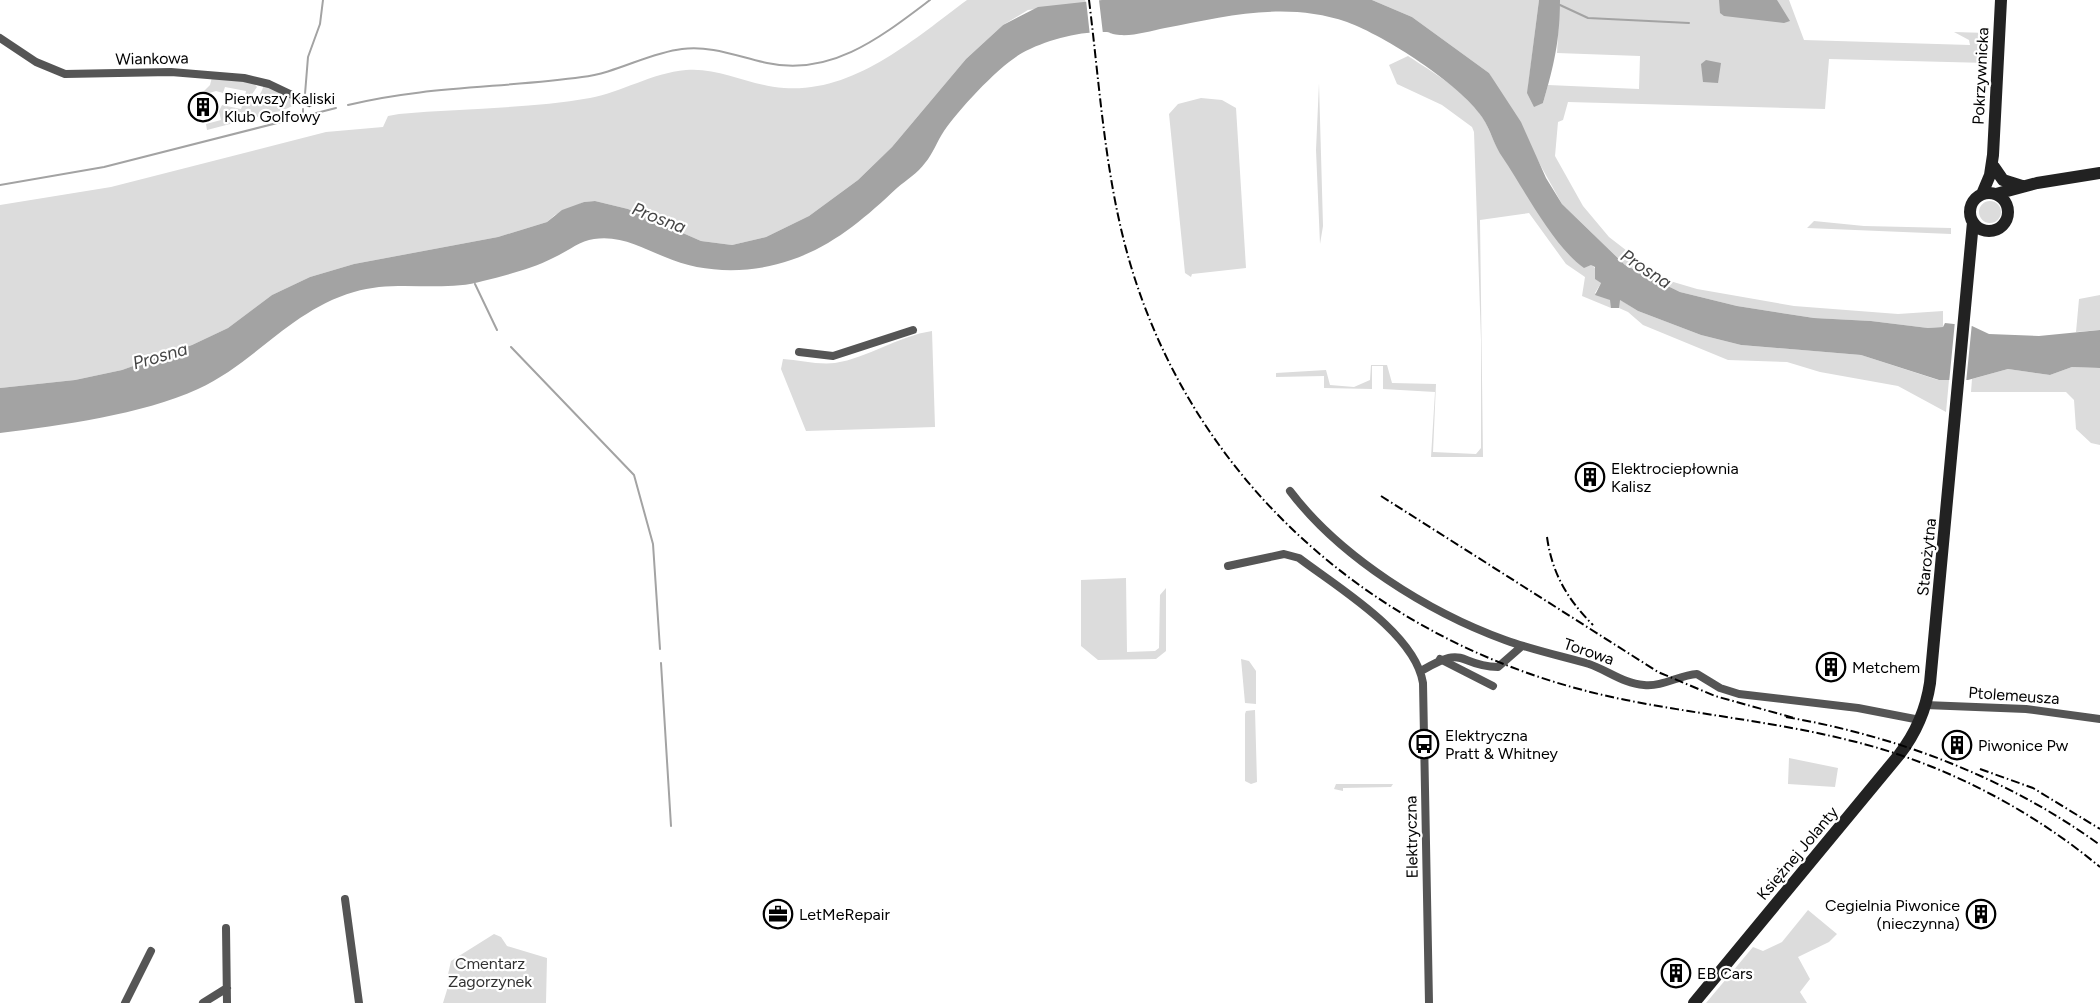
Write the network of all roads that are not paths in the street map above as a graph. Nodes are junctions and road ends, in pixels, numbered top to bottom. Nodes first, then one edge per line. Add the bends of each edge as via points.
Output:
1 (2001, 0) edge
2 (0, 38) edge
3 (309, 103) dead end
4 (1994, 161) junction
5 (2100, 173) edge
6 (2026, 186) junction
7 (1983, 194) junction
8 (1996, 194) junction
9 (2008, 207) junction
10 (1973, 222) junction
11 (1989, 231) junction
12 (1972, 250) junction
13 (913, 330) dead end
14 (799, 352) dead end
15 (1290, 491) dead end
16 (1228, 566) dead end
17 (1522, 646) junction
18 (1440, 659) junction
19 (1421, 671) junction
20 (1493, 686) dead end
21 (1925, 705) junction
22 (2100, 719) edge
23 (1920, 720) junction
24 (345, 899) dead end
25 (226, 928) dead end
26 (151, 951) dead end
27 (227, 988) junction
28 (125, 1003) edge
29 (203, 1003) edge
30 (227, 1003) edge
31 (359, 1003) edge
32 (1429, 1003) edge
33 (1694, 1003) edge

1 - 4 street, Pokrzywnicka
2 - 3 street, Wiankowa via 36,62 64,74 171,72 244,78 269,84
4 - 6 street via 2003,180
4 - 7 street, Pokrzywnicka
4 - 8 street, Pokrzywnicka
5 - 6 street
6 - 8 street
6 - 9 street
7 - 8 street
7 - 10 street via 1971,206
8 - 9 street
9 - 11 street via 2004,224
10 - 11 street
10 - 12 street
11 - 12 street
12 - 21 street, Starożytna
13 - 14 street via 833,356
15 - 17 street, Torowa via 1342,546 1381,575 1475,628
16 - 19 street via 1284,554 1299,558 1384,624
17 - 18 street via 1498,667 1454,655
17 - 23 street, Torowa via 1594,666 1636,684 1654,685 1697,674 1739,694 1858,708
18 - 19 street
18 - 20 street
19 - 32 street, Elektryczna
21 - 22 street, Ptolemeusza via 2026,709
21 - 23 street, Starożytna
23 - 33 street, Księżnej Jolanty via 1899,755
24 - 31 street
25 - 27 street
26 - 28 street
27 - 29 street
27 - 30 street

